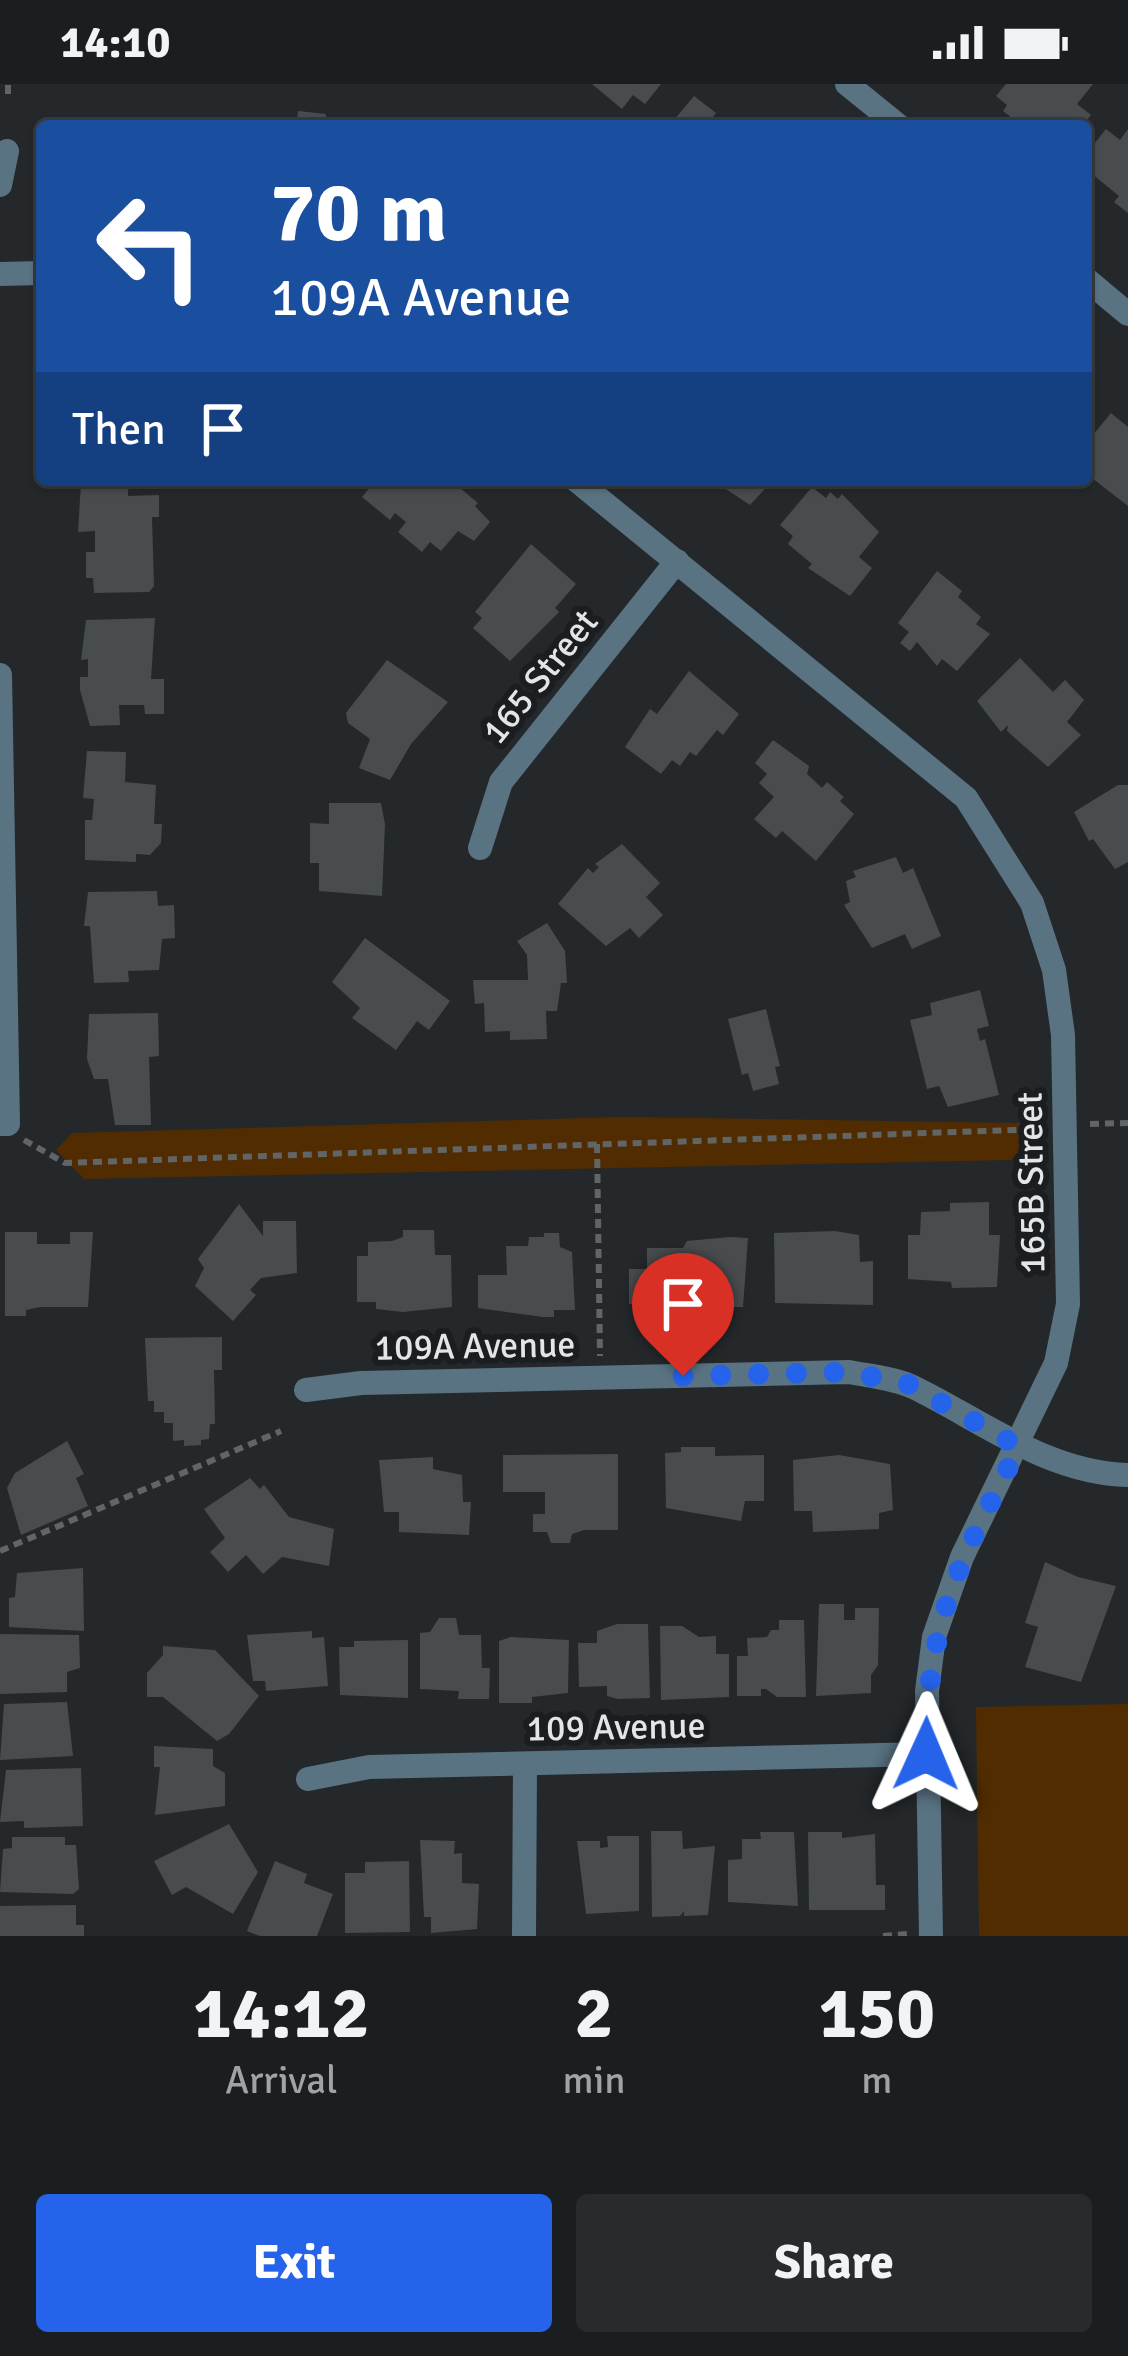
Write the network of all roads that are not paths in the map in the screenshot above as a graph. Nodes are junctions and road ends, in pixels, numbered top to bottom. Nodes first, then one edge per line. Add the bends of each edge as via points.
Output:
1 (847, 84) edge
2 (892, 120) edge
3 (7, 151) dead end
4 (0, 184) edge
5 (36, 273) edge
6 (0, 274) edge
7 (1092, 285) edge
8 (1128, 314) edge
9 (583, 486) edge
10 (677, 561) junction
11 (0, 675) edge
12 (480, 848) dead end
13 (10, 1128) edge
14 (306, 1390) dead end
15 (1019, 1447) junction
16 (1128, 1475) edge
17 (926, 1754) junction
18 (525, 1764) junction
19 (308, 1779) dead end
20 (919, 1935) edge
21 (524, 1936) edge

1 - 2 street
3 - 4 street
5 - 6 street
7 - 8 street
9 - 10 street, 165B Street
10 - 12 street, 165 Street via 501,782
10 - 15 street, 165B Street via 966,798 1032,903 1054,970 1063,1035 1068,1304 1056,1363
11 - 13 street
14 - 15 street, 109A Avenue via 848,1372 908,1384
15 - 16 street, 109A Avenue
15 - 17 street, 165B Street via 962,1557 934,1637
17 - 18 street, 109 Avenue
17 - 20 street, 165B Street
18 - 19 street, 109 Avenue via 369,1767
18 - 21 street

